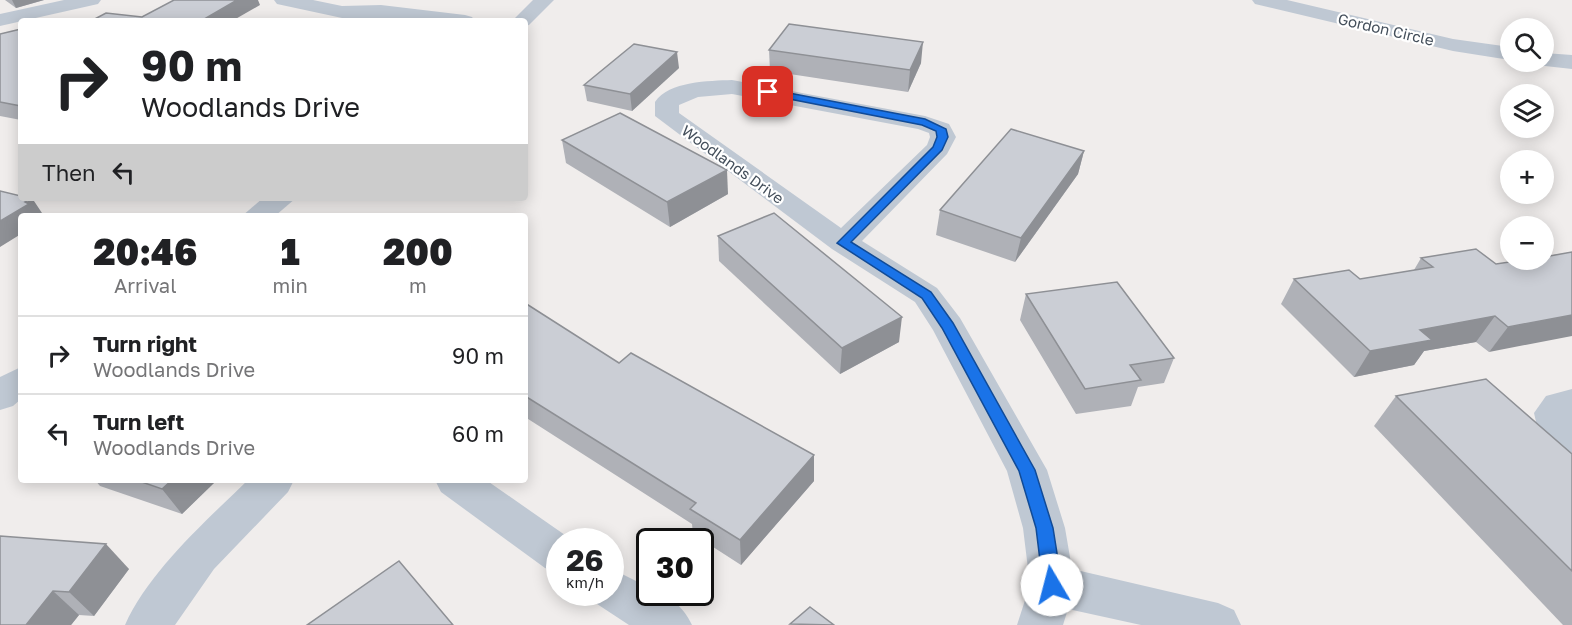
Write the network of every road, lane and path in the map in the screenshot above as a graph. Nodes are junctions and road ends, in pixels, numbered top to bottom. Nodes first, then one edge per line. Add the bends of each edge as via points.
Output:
1 (91, 0) edge
2 (284, 0) edge
3 (544, 0) edge
4 (1262, 0) edge
5 (1289, 3) edge
6 (360, 15) edge
7 (412, 18) edge
8 (525, 18) edge
9 (0, 20) edge
10 (1500, 52) edge
11 (1554, 61) edge
12 (1572, 62) edge
13 (278, 201) edge
14 (260, 213) edge
15 (843, 243) junction
16 (18, 382) edge
17 (0, 396) edge
18 (1572, 403) edge
19 (1572, 449) edge
20 (271, 483) edge
21 (458, 483) edge
22 (546, 545) edge
23 (624, 597) edge
24 (1046, 605) edge
25 (148, 625) edge
26 (669, 625) edge
27 (1218, 625) edge

1 - 9 street
2 - 6 street
3 - 8 street
4 - 5 street, Gordon Circle
5 - 10 street, Gordon Circle via 1453,45
6 - 7 street
11 - 12 street
13 - 14 street
15 - 15 street, Woodlands Drive via 667,116 667,102 676,95 732,87 940,129 943,137 938,148
15 - 24 street, Woodlands Drive via 926,295 948,326 1027,470 1044,528
16 - 17 street
18 - 19 street via 1559,406 1553,413 1556,426
20 - 25 street via 199,556
21 - 22 street
23 - 26 street
24 - 27 street, Woodlands Drive via 1141,604

